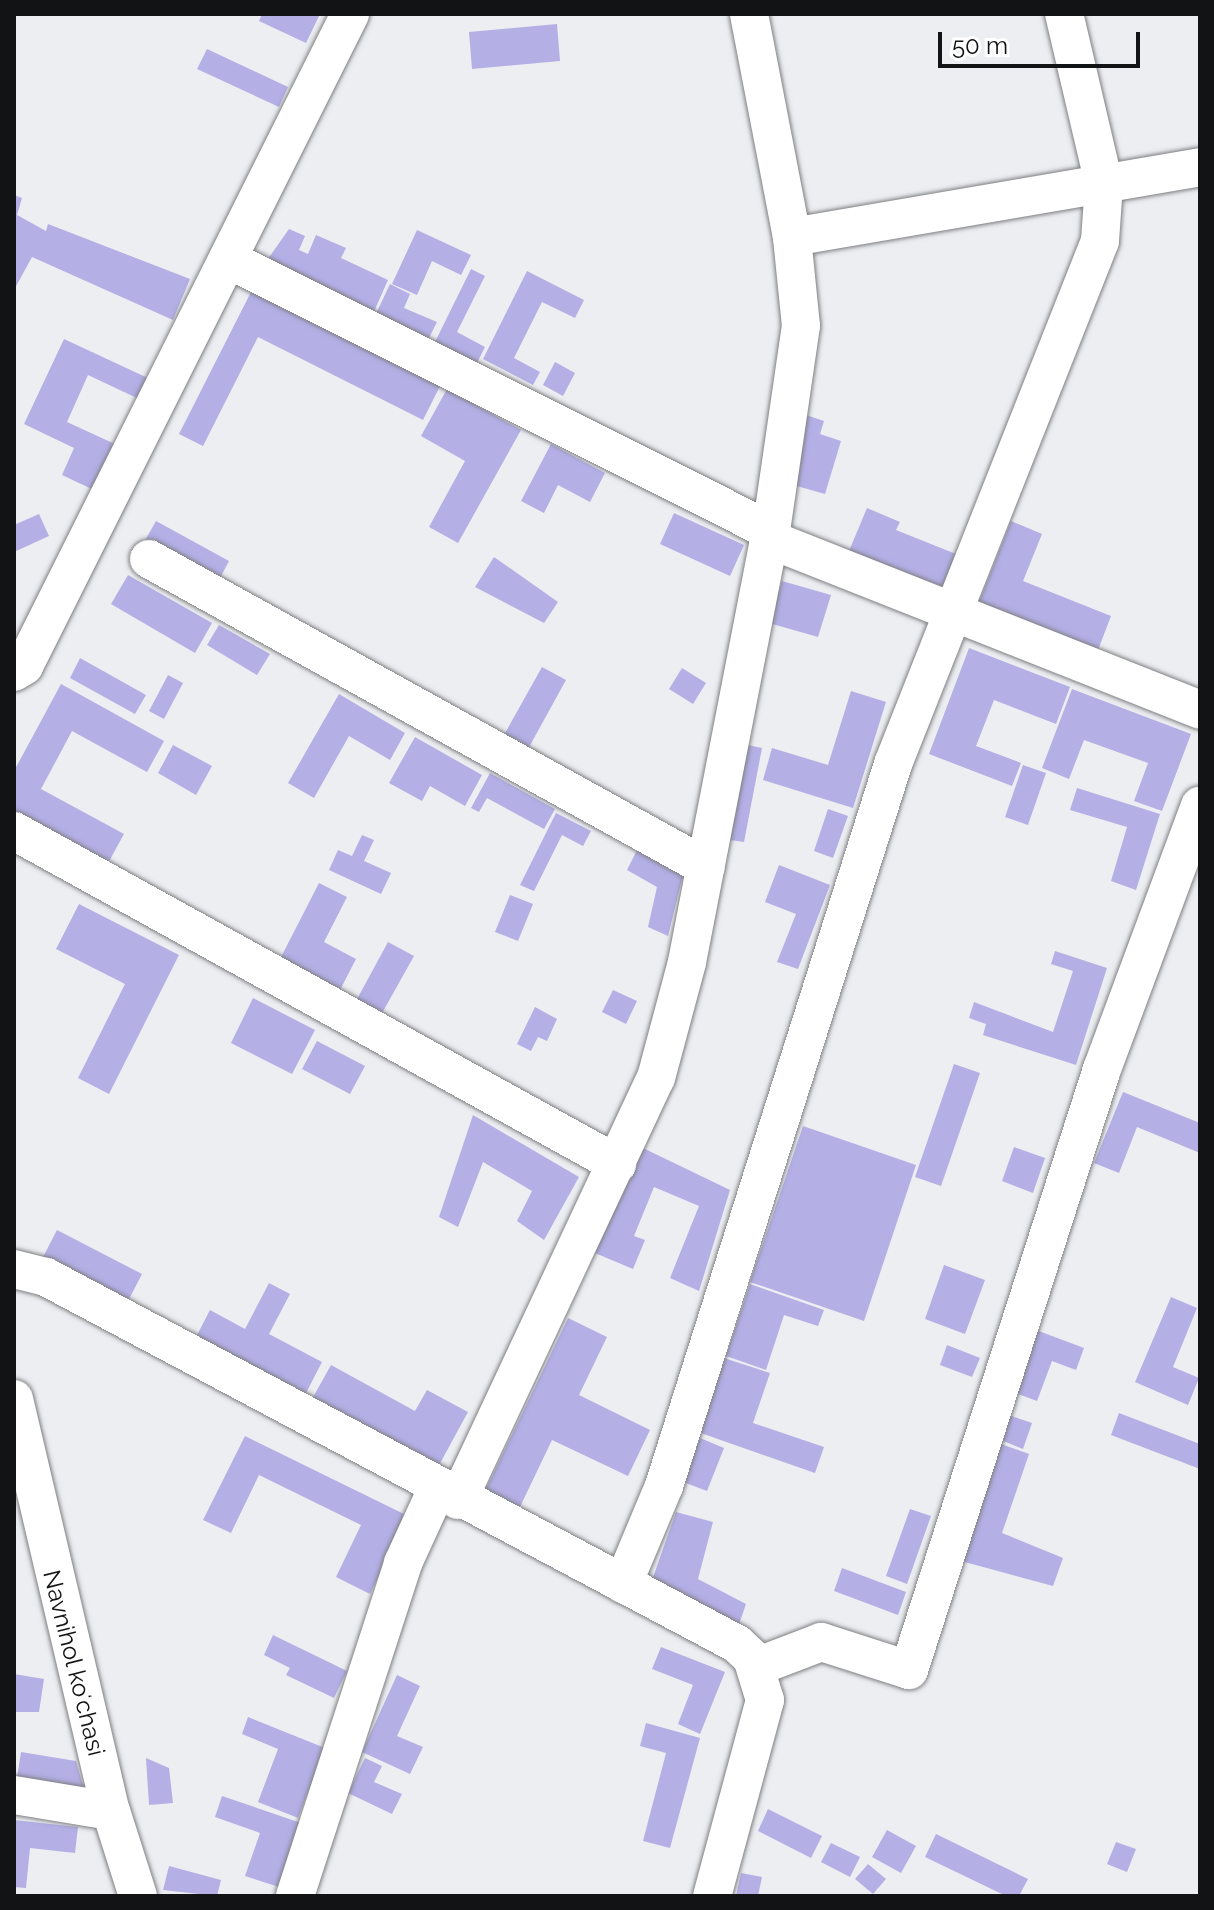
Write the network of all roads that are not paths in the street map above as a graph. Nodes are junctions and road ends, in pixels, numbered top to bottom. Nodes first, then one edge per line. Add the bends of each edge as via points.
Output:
1 (350, 14) edge
2 (749, 14) edge
3 (1064, 14) edge
4 (1200, 167) edge
5 (1104, 184) junction
6 (792, 237) junction
7 (228, 259) junction
8 (770, 535) junction
9 (149, 559) dead end
10 (950, 611) junction
11 (14, 672) edge
12 (1200, 710) edge
13 (1200, 806) edge
14 (14, 831) edge
15 (706, 867) junction
16 (617, 1164) junction
17 (14, 1269) edge
18 (14, 1399) edge
19 (448, 1495) junction
20 (30, 1544) edge
21 (623, 1584) junction
22 (756, 1667) junction
23 (14, 1795) edge
24 (111, 1811) junction
25 (138, 1896) edge
26 (295, 1896) edge
27 (712, 1896) edge

1 - 7 street
2 - 6 street
3 - 5 street
4 - 5 street
5 - 6 street
5 - 10 street via 1100,241
6 - 8 street via 801,326
7 - 8 street
7 - 11 street via 24,666
8 - 10 street
8 - 15 street
9 - 15 street
10 - 12 street
10 - 21 street via 893,764 664,1486
13 - 22 street via 1102,1069 909,1670 821,1642
14 - 16 street
15 - 16 street via 656,1078
16 - 19 street
17 - 19 street via 46,1277
18 - 20 street, Navnihol koʻchasi
19 - 21 street
19 - 26 street via 403,1563
20 - 24 street, Navnihol koʻchasi
21 - 22 street via 737,1644
22 - 27 street via 765,1700
23 - 24 street
24 - 25 street, Navnihol koʻchasi

